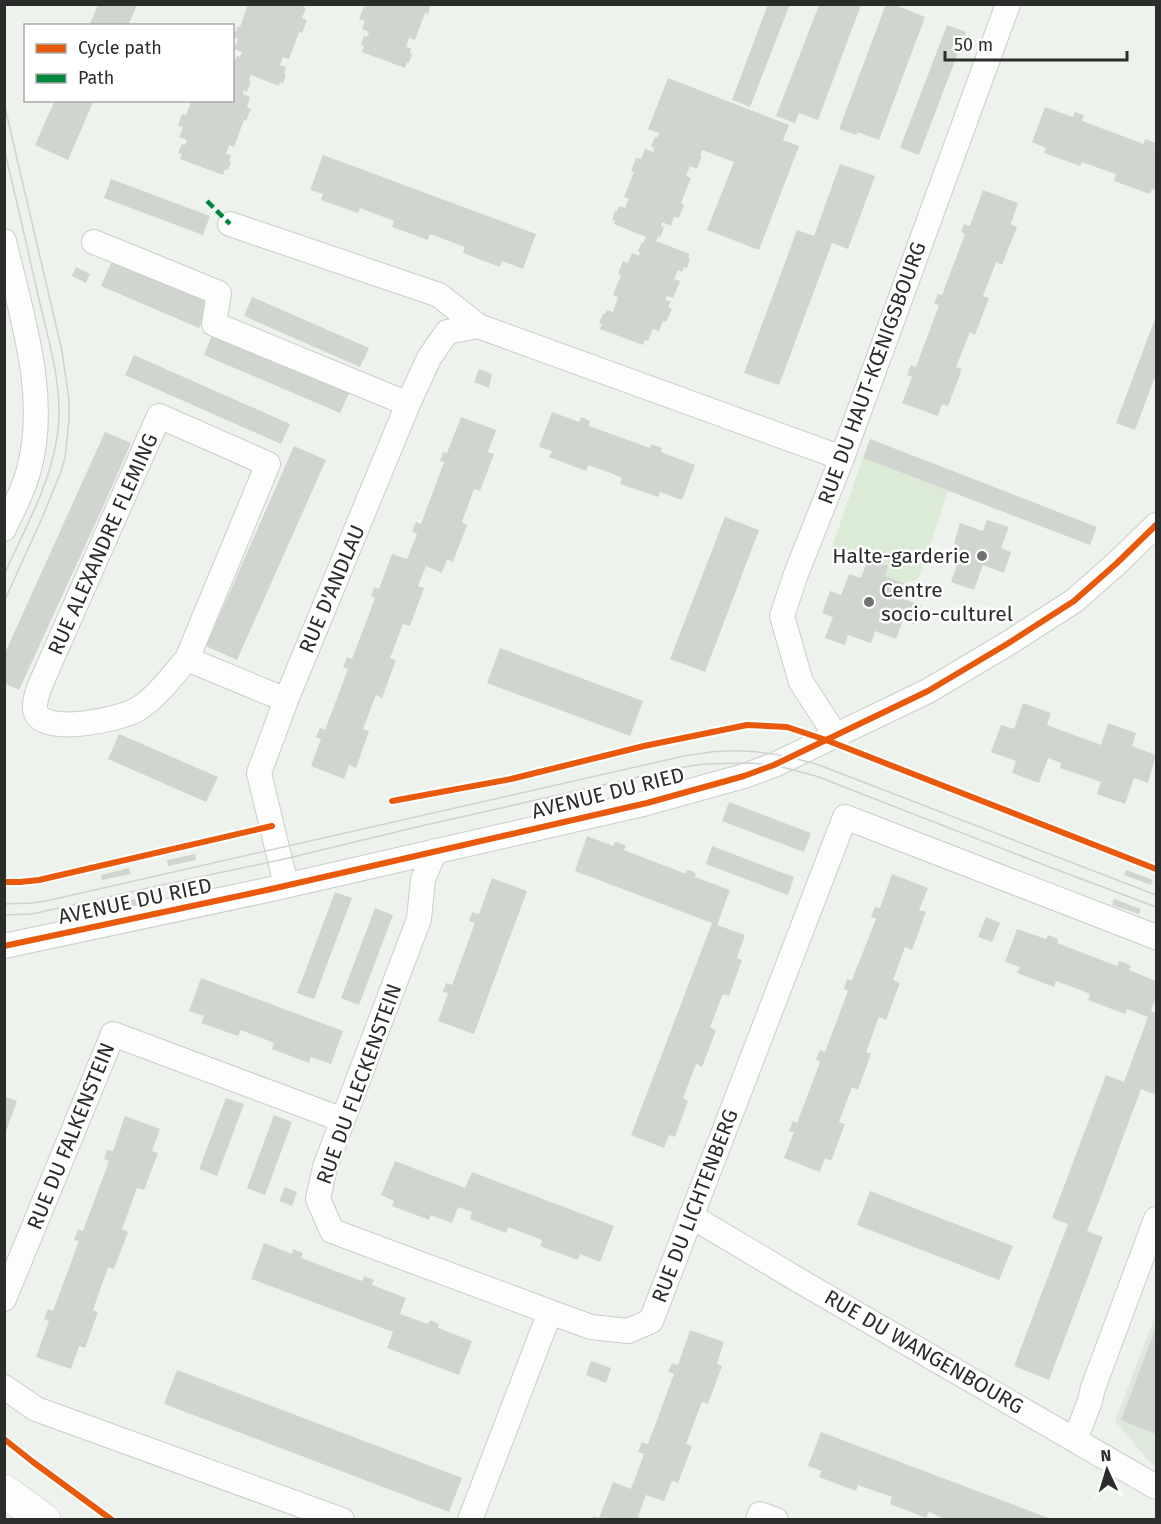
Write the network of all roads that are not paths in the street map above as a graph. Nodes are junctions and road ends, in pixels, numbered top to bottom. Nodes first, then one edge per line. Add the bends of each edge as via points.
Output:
1 (1008, 4) edge
2 (230, 224) dead end
3 (4, 241) edge
4 (94, 242) dead end
5 (8, 270) edge
6 (478, 326) junction
7 (408, 404) junction
8 (842, 458) junction
9 (1156, 525) edge
10 (4, 529) edge
11 (187, 659) junction
12 (286, 700) junction
13 (836, 736) junction
14 (435, 851) junction
15 (286, 885) junction
16 (1156, 937) edge
17 (4, 946) edge
18 (343, 1120) junction
19 (692, 1216) junction
20 (1156, 1219) edge
21 (4, 1299) edge
22 (550, 1312) junction
23 (4, 1387) edge
24 (1075, 1440) junction
25 (1156, 1487) edge
26 (4, 1491) edge
27 (44, 1520) edge
28 (342, 1520) edge
29 (470, 1520) edge
30 (758, 1520) edge
31 (776, 1520) edge

1 - 8 street, RUE DU HAUT-KŒNIGSBOURG
2 - 6 street via 439,295
3 - 5 street
4 - 7 street via 219,293 214,324
5 - 10 street via 32,367 37,420 27,477
6 - 7 street, RUE D'ANDLAU via 447,332 429,358
6 - 8 street
7 - 12 street, RUE D'ANDLAU
8 - 13 street, RUE DU HAUT-KŒNIGSBOURG via 782,616 801,682
9 - 13 street, AVENUE DU RIED via 1074,601 928,691
11 - 11 street, RUE ALEXANDRE FLEMING via 155,695 130,713 62,725 43,720 35,710 49,664 159,416 268,464
11 - 12 street
12 - 15 street, RUE D'ANDLAU via 259,773
13 - 14 street, AVENUE DU RIED via 744,776
14 - 15 street, AVENUE DU RIED
14 - 18 street, RUE DU FLECKENSTEIN via 423,879 419,919
15 - 17 street, AVENUE DU RIED
16 - 19 street, RUE DU LICHTENBERG via 845,817
18 - 21 street, RUE DU FALKENSTEIN via 113,1034
18 - 22 street, RUE DU FLECKENSTEIN via 318,1199 332,1231
19 - 22 street, RUE DU LICHTENBERG via 651,1321 628,1331 591,1327
19 - 24 street, RUE DU WANGENBOURG
20 - 24 street
22 - 29 street
23 - 28 street via 36,1409
24 - 25 street, RUE DU WANGENBOURG
26 - 27 street
30 - 31 street via 760,1514

